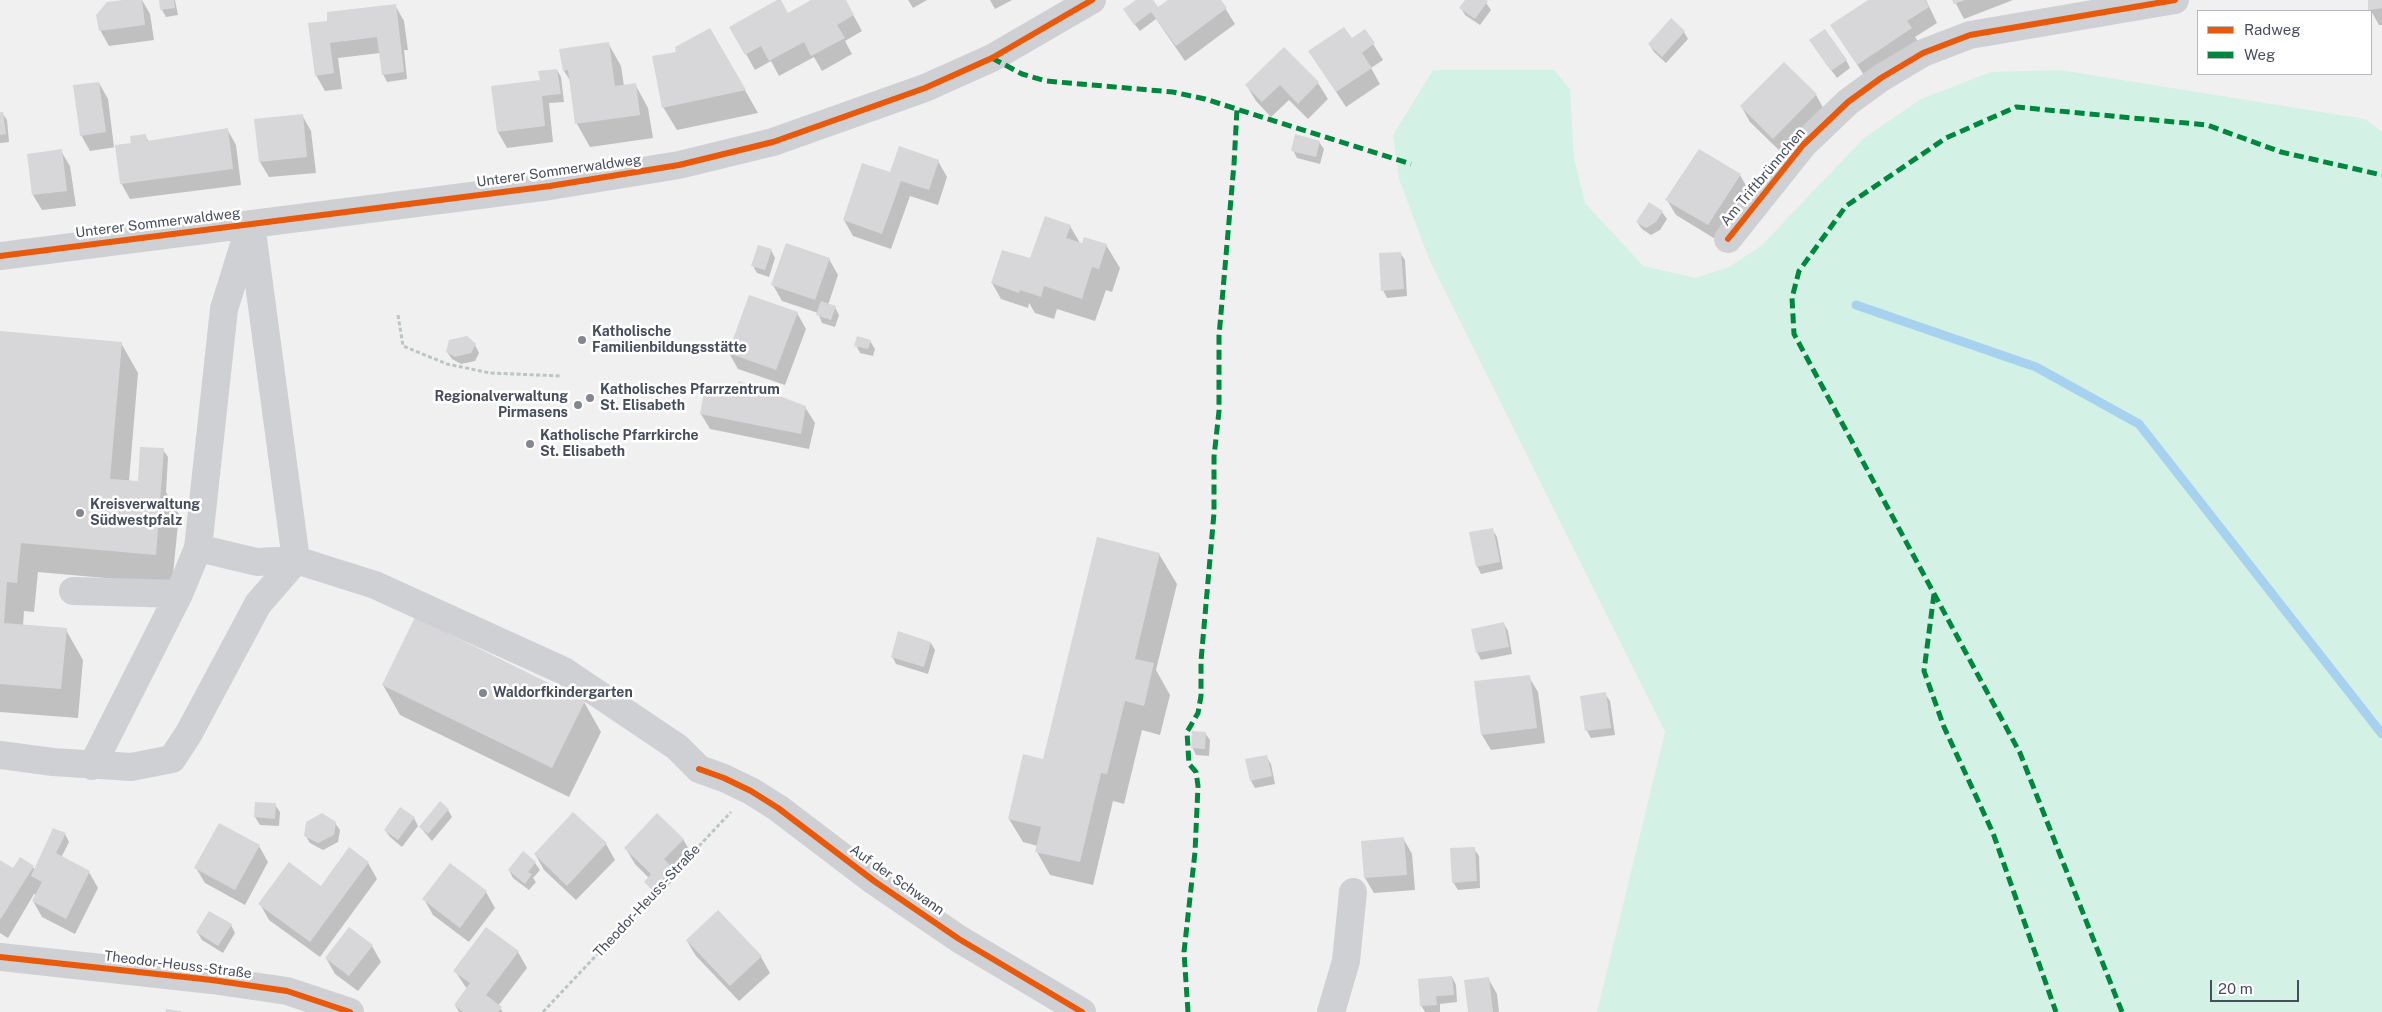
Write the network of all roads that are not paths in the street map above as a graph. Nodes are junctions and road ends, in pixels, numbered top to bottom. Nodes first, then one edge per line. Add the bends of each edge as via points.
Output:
1 (1092, 0) edge
2 (2175, 0) edge
3 (251, 224) junction
4 (1728, 239) dead end
5 (0, 256) edge
6 (198, 548) junction
7 (296, 560) junction
8 (72, 591) dead end
9 (179, 594) junction
10 (0, 755) edge
11 (92, 766) junction
12 (1353, 892) dead end
13 (0, 957) edge
14 (350, 1012) edge
15 (1082, 1012) edge
16 (1331, 1012) edge

1 - 3 street, Unterer Sommerwaldweg via 992,58 916,91 773,142 679,165 550,186
2 - 4 street, Am Triftbrünnchen via 1970,36 1923,53 1848,102 1803,145
3 - 5 street, Unterer Sommerwaldweg
3 - 6 street via 224,309
3 - 7 street
6 - 7 street via 256,562
6 - 9 street
7 - 11 street via 258,604 172,759 131,767
7 - 15 street, Auf der Schwann via 375,585 564,671 677,746 699,769 751,790 958,939
8 - 9 street
9 - 11 street
10 - 11 street
12 - 16 street via 1346,961
13 - 14 street, Theodor-Heuss-Straße via 287,991

